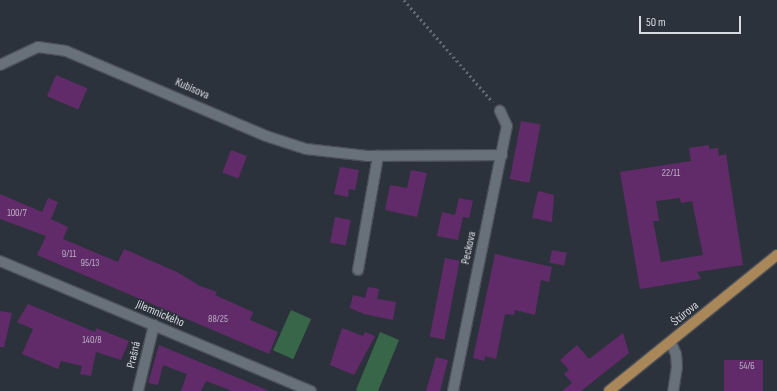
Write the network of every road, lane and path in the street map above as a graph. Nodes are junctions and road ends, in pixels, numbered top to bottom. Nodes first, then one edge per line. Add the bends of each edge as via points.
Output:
1 (404, 0) edge
2 (0, 65) edge
3 (500, 111) joint
4 (502, 155) junction
5 (378, 156) junction
6 (777, 255) edge
7 (0, 261) edge
8 (358, 270) dead end
9 (154, 325) junction
10 (671, 343) junction
11 (138, 391) edge
12 (311, 391) edge
13 (453, 391) edge
14 (609, 391) edge
15 (673, 391) edge

1 - 3 path
2 - 5 street, Kubisova via 38,47 66,51 289,144 324,152
3 - 4 street, Peckova via 507,126
4 - 5 street, Kubisova
4 - 13 street, Peckova
5 - 8 street
6 - 10 main road, Štúrova
7 - 9 street, Jilemnického
9 - 11 street, Prašná
9 - 12 street, Jilemnického
10 - 14 main road, Štúrova
10 - 15 street via 676,354 677,367

